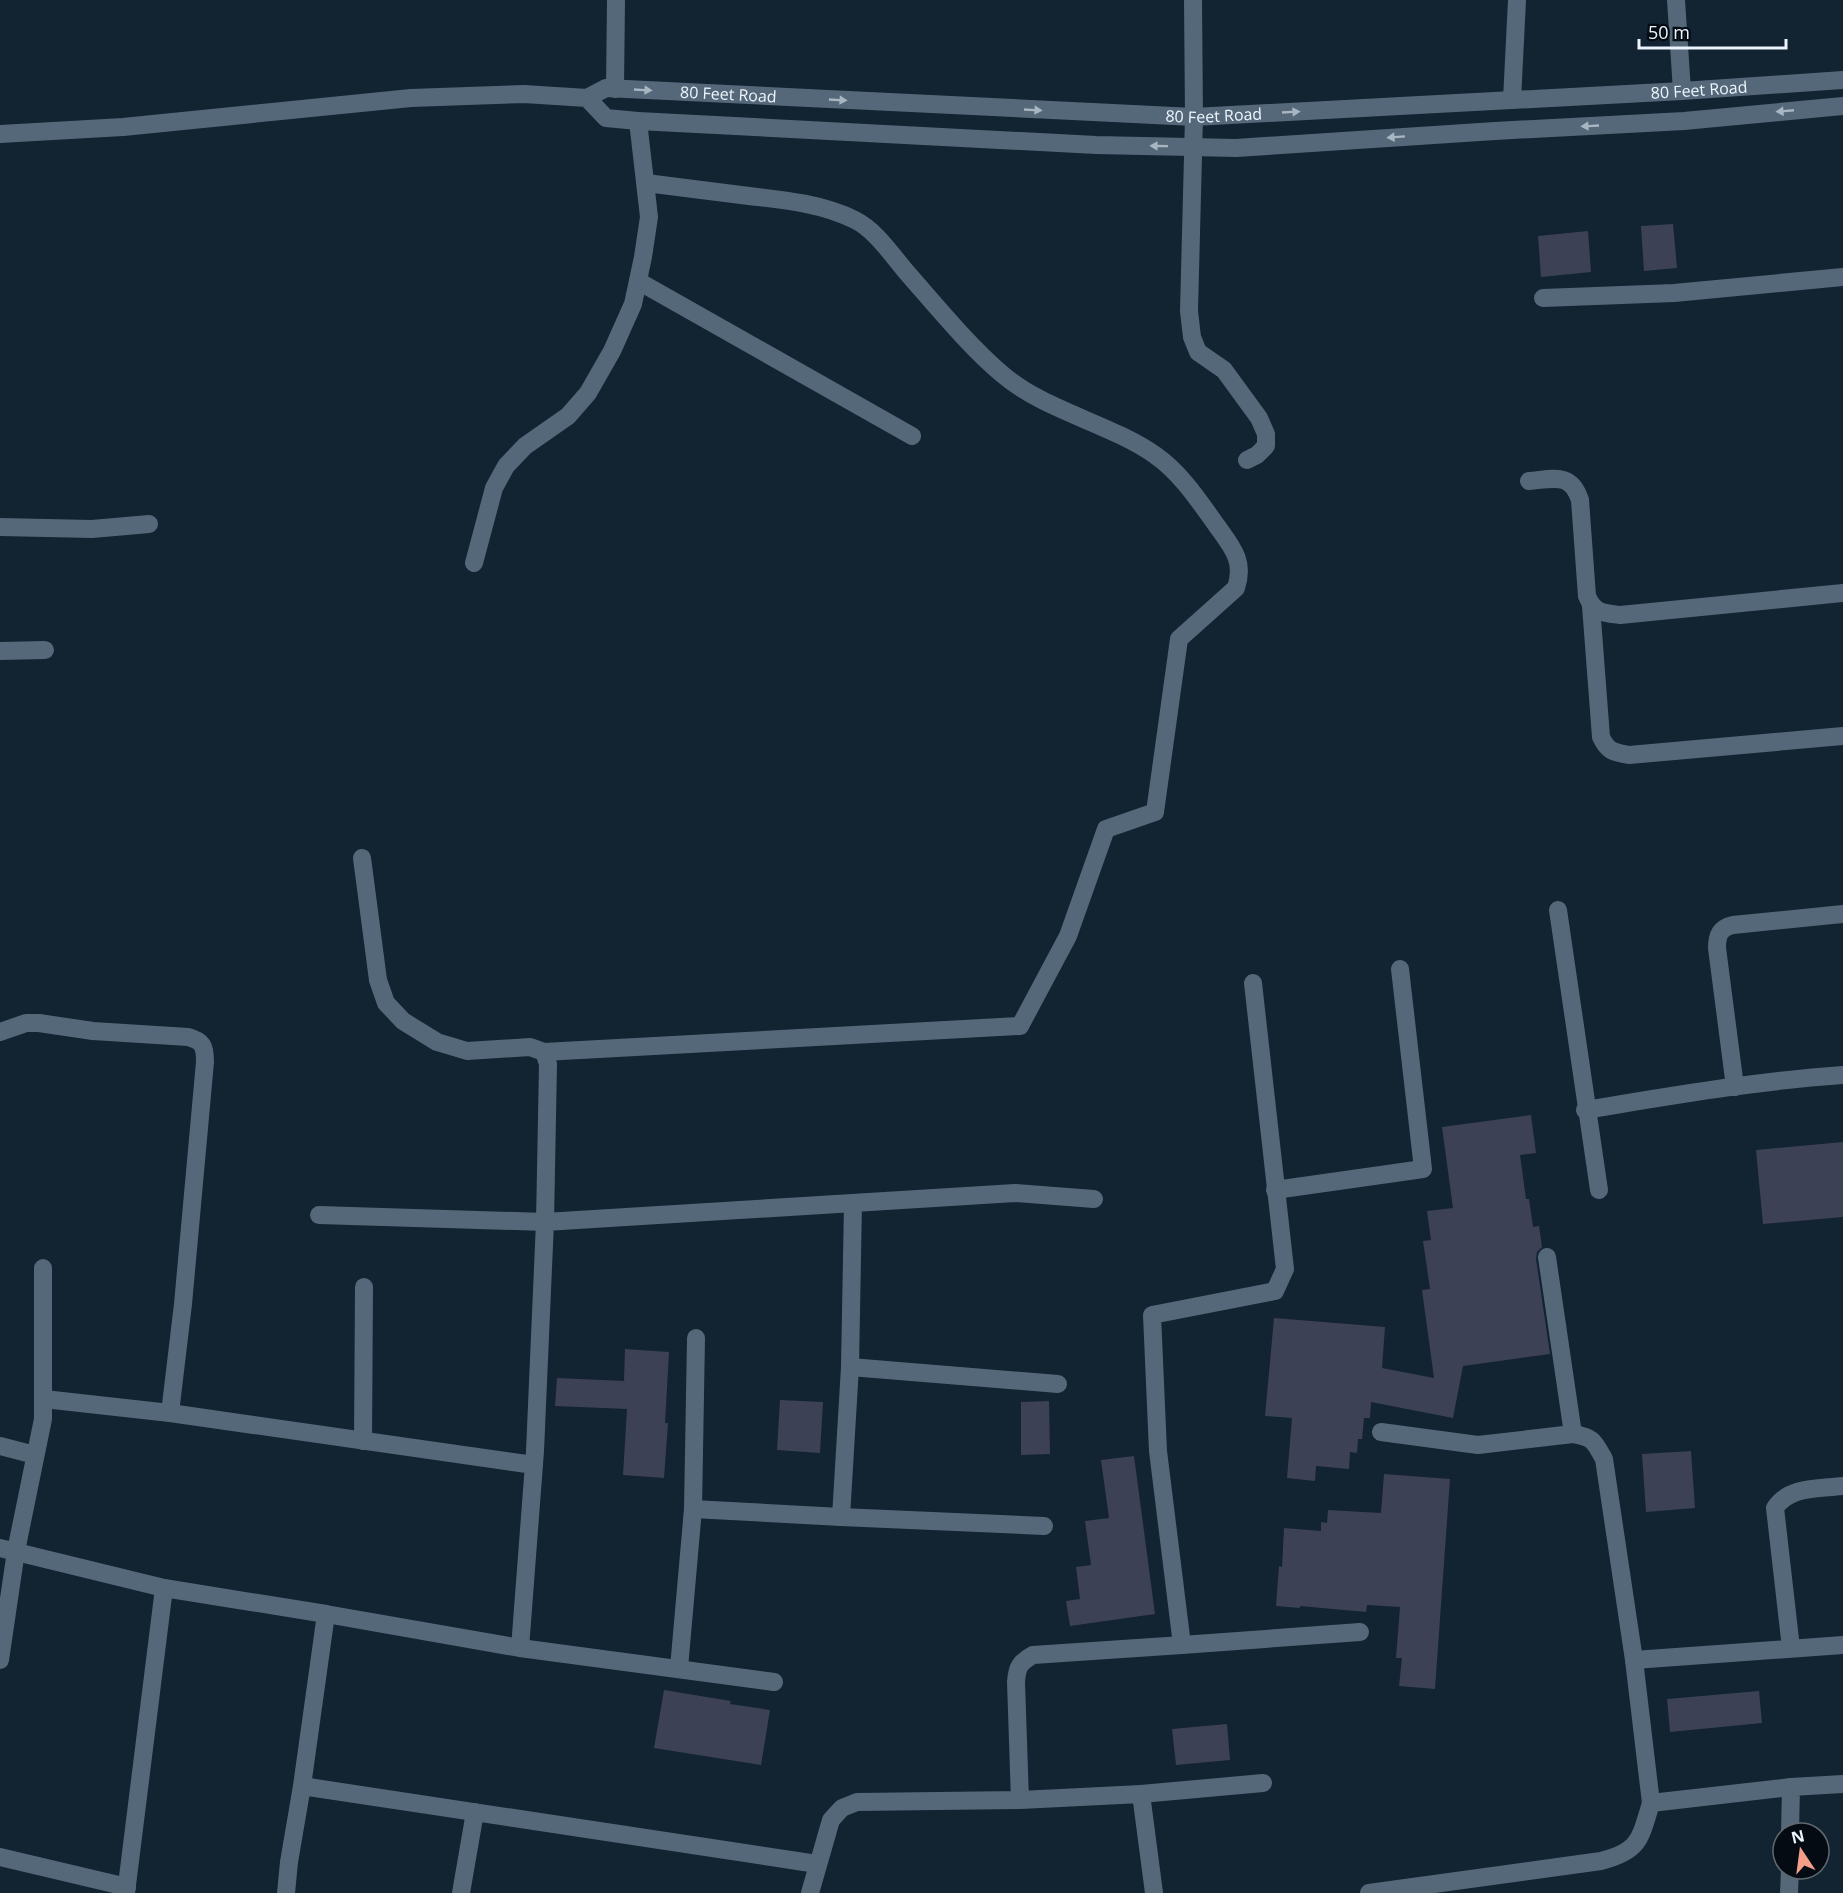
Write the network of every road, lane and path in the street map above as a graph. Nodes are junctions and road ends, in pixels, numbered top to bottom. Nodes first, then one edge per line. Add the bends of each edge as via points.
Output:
1 (616, 0) edge
2 (1193, 0) edge
3 (1517, 0) edge
4 (1676, 0) edge
5 (1843, 80) edge
6 (615, 89) junction
7 (1682, 91) junction
8 (587, 98) junction
9 (1512, 100) junction
10 (1843, 106) edge
11 (1194, 117) junction
12 (638, 121) junction
13 (0, 134) edge
14 (1192, 147) junction
15 (646, 183) junction
16 (1843, 277) edge
17 (638, 281) junction
18 (1543, 298) dead end
19 (912, 436) dead end
20 (1247, 460) dead end
21 (1529, 481) dead end
22 (149, 524) dead end
23 (0, 527) edge
24 (474, 563) dead end
25 (1843, 593) edge
26 (1591, 606) junction
27 (45, 650) dead end
28 (0, 651) edge
29 (1843, 736) edge
30 (362, 858) dead end
31 (1558, 910) dead end
32 (1843, 914) edge
33 (1400, 969) dead end
34 (1253, 983) dead end
35 (0, 1032) edge
36 (544, 1052) junction
37 (1843, 1075) edge
38 (1735, 1087) junction
39 (1585, 1110) junction
40 (1275, 1190) junction
41 (1599, 1190) dead end
42 (1094, 1199) dead end
43 (853, 1203) junction
44 (319, 1215) dead end
45 (545, 1222) junction
46 (1546, 1257) dead end
47 (43, 1268) dead end
48 (364, 1287) dead end
49 (696, 1338) dead end
50 (850, 1367) junction
51 (1058, 1384) dead end
52 (44, 1399) junction
53 (170, 1413) junction
54 (1381, 1432) dead end
55 (1573, 1434) junction
56 (363, 1441) junction
57 (0, 1446) edge
58 (35, 1455) junction
59 (534, 1465) junction
60 (1843, 1486) edge
61 (693, 1509) junction
62 (841, 1517) junction
63 (1044, 1526) dead end
64 (8, 1549) edge
65 (164, 1588) junction
66 (326, 1614) junction
67 (1360, 1632) dead end
68 (1182, 1645) junction
69 (1843, 1645) edge
70 (520, 1648) junction
71 (1791, 1648) junction
72 (0, 1660) edge
73 (1634, 1660) junction
74 (680, 1668) junction
75 (774, 1682) dead end
76 (1263, 1783) dead end
77 (1843, 1784) edge
78 (302, 1786) junction
79 (1791, 1787) junction
80 (1141, 1794) junction
81 (1020, 1800) junction
82 (1651, 1803) junction
83 (475, 1812) junction
84 (1790, 1821) edge
85 (0, 1857) edge
86 (817, 1864) junction
87 (126, 1890) edge
88 (286, 1893) edge
89 (461, 1893) edge
90 (810, 1893) edge
91 (1154, 1893) edge
92 (1369, 1893) edge

1 - 6 street
2 - 11 street
3 - 9 street
4 - 7 street
5 - 7 street, 80 Feet Road
6 - 8 street, 80 Feet Road via 606,88
6 -> 11 street, 80 Feet Road
7 - 9 street, 80 Feet Road
8 - 12 street via 606,118
8 - 13 street via 524,94 411,98 123,127
11 -> 9 street, 80 Feet Road
10 -> 14 street via 1684,121 1236,148
11 - 14 street
14 -> 12 street
12 - 15 street
14 - 20 street via 1192,337 1198,352 1224,370 1259,418 1266,446
15 - 17 street via 649,217
15 - 36 street via 792,201 858,221 1003,376 1074,415 1129,438 1157,456 1184,481 1236,553 1239,577 1236,588 1179,639 1155,812 1106,829 1068,936 1020,1026
16 - 18 street via 1674,293
17 - 19 street
17 - 24 street via 629,314 588,393 568,416 525,446 506,466 494,488
21 - 26 street via 1555,478 1568,480 1576,488
22 - 23 street via 92,529
25 - 26 street via 1620,615 1605,614
26 - 29 street via 1601,737 1606,747 1615,752
27 - 28 street
30 - 36 street via 378,980 386,1003 403,1021 437,1042 467,1051 530,1047
31 - 39 street
32 - 38 street via 1733,925 1721,931 1717,948
33 - 40 street via 1423,1169
34 - 40 street
35 - 53 street via 39,1023 188,1037 202,1044 205,1062
36 - 45 street via 548,1064
37 - 38 street
38 - 39 street
39 - 41 street
40 - 68 street via 1285,1269 1275,1291 1152,1315 1158,1451
42 - 43 street via 1015,1193
43 - 45 street
43 - 50 street
44 - 45 street
45 - 59 street
46 - 55 street
47 - 52 street
48 - 56 street
49 - 61 street
50 - 51 street
50 - 62 street
52 - 53 street
52 - 58 street
53 - 56 street
54 - 55 street via 1478,1445
55 - 73 street via 1588,1436 1604,1459
56 - 59 street
57 - 58 street
58 - 64 street
59 - 70 street
60 - 71 street via 1787,1494 1775,1508
61 - 62 street
61 - 74 street
62 - 63 street
64 - 65 street
64 - 72 street
65 - 66 street
65 - 87 street
66 - 70 street
66 - 78 street
67 - 68 street
68 - 81 street via 1033,1655 1023,1661 1017,1669 1016,1682
69 - 71 street
70 - 74 street
71 - 73 street
73 - 82 street
74 - 75 street
76 - 80 street
77 - 79 street
78 - 83 street
78 - 88 street
79 - 82 street
79 - 84 street
80 - 81 street
80 - 91 street
81 - 86 street via 857,1802 842,1808 831,1820
82 - 92 street via 1642,1833 1632,1849 1619,1856
83 - 86 street
83 - 89 street
85 - 87 street
86 - 90 street

